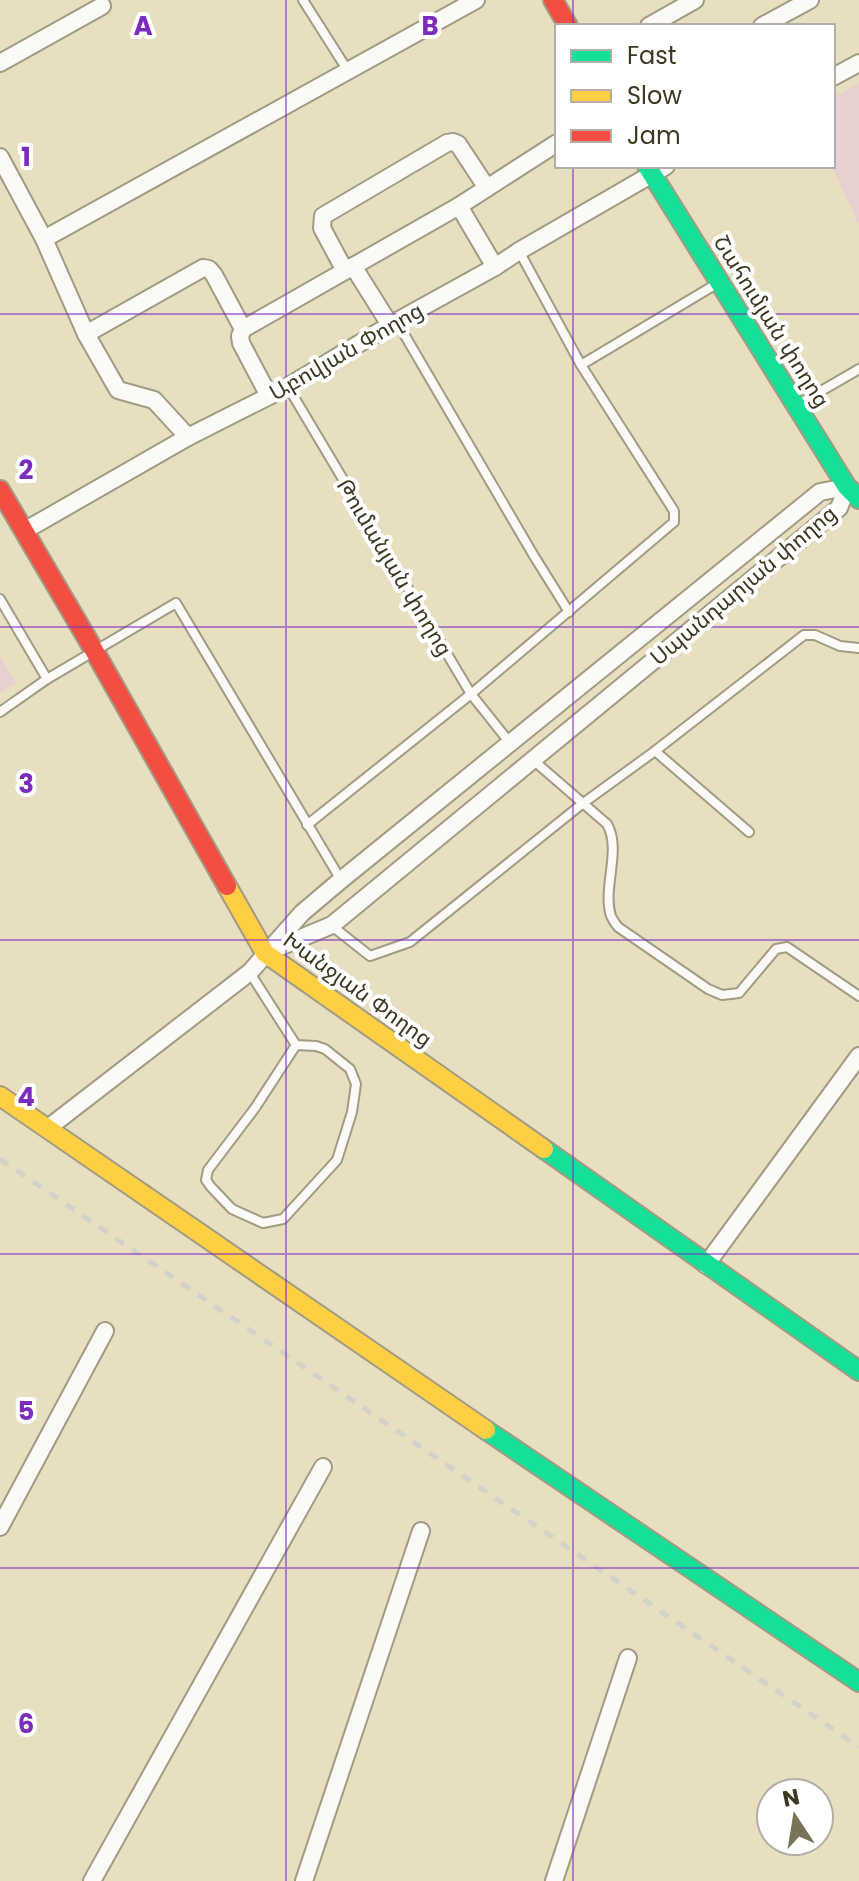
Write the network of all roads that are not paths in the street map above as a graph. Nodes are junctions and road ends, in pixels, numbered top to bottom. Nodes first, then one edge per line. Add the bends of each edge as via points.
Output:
1 (303, 0) edge
2 (476, 0) edge
3 (553, 0) edge
4 (695, 0) edge
5 (810, 0) edge
6 (102, 6) dead end
7 (567, 24) edge
8 (653, 24) edge
9 (766, 24) edge
10 (0, 63) edge
11 (859, 63) edge
12 (349, 72) junction
13 (835, 76) edge
14 (555, 144) edge
15 (0, 157) edge
16 (655, 169) edge
17 (487, 188) junction
18 (459, 206) junction
19 (44, 239) junction
20 (519, 251) junction
21 (495, 267) junction
22 (349, 268) junction
23 (719, 282) junction
24 (393, 323) junction
25 (243, 329) junction
26 (86, 334) junction
27 (581, 365) junction
28 (859, 369) edge
29 (287, 387) junction
30 (269, 396) junction
31 (796, 406) junction
32 (188, 437) junction
33 (0, 490) edge
34 (853, 493) edge
35 (24, 531) junction
36 (0, 599) edge
37 (569, 612) junction
38 (859, 648) edge
39 (95, 652) junction
40 (47, 679) junction
41 (471, 694) junction
42 (0, 712) edge
43 (510, 743) junction
44 (655, 751) junction
45 (533, 760) junction
46 (582, 804) junction
47 (307, 825) junction
48 (749, 832) dead end
49 (341, 880) junction
50 (332, 925) junction
51 (265, 953) junction
52 (250, 972) junction
53 (859, 996) edge
54 (296, 1045) junction
55 (859, 1056) edge
56 (0, 1096) edge
57 (48, 1128) junction
58 (706, 1265) junction
59 (105, 1331) dead end
60 (859, 1371) edge
61 (323, 1467) dead end
62 (0, 1527) edge
63 (421, 1531) dead end
64 (628, 1658) dead end
65 (859, 1682) edge
66 (92, 1881) edge
67 (304, 1881) edge
68 (554, 1881) edge

1 - 12 lane
2 - 12 street
3 - 7 street
4 - 8 street
5 - 9 street
6 - 10 street
11 - 13 street
12 - 19 street
14 - 17 street
15 - 19 street
16 - 20 street, Աբովյան Փողոց
16 - 23 street, Շահումյան փողոց
17 - 18 street
17 - 22 street via 458,144 447,143 323,216 322,228
18 - 21 street
18 - 22 street
19 - 26 street
20 - 21 street, Աբովյան Փողոց
20 - 27 lane
21 - 24 street, Աբովյան Փողոց
22 - 24 street
22 - 25 street
23 - 27 lane
23 - 31 street, Շահումյան փողոց
24 - 29 street, Աբովյան Փողոց
24 - 37 lane
25 - 26 street via 214,275 203,268
25 - 30 street via 241,343
26 - 32 street via 118,390 154,400
27 - 37 lane via 675,517
28 - 31 lane
29 - 30 street, Աբովյան Փողոց
29 - 41 lane, Թումանյան փողոց
30 - 32 street, Աբովյան Փողոց
31 - 34 street, Շահումյան փողոց
32 - 35 street, Աբովյան Փողոց
33 - 35 street, Խանջյան Փողոց
34 - 43 street, Սպանդարյան փողոց via 820,492
34 - 45 street, Սպանդարյան փողոց
35 - 39 street, Խանջյան Փողոց
36 - 40 lane
37 - 41 lane
38 - 44 lane via 804,635
39 - 40 lane
39 - 47 lane via 176,603
39 - 51 street, Խանջյան Փողոց
40 - 42 lane
41 - 43 lane, Թումանյան փողոց
41 - 47 lane
43 - 49 street, Սպանդարյան փողոց
44 - 46 lane
44 - 48 lane
45 - 46 lane
45 - 50 street, Սպանդարյան փողոց
46 - 50 lane via 410,942 370,956
46 - 53 lane via 613,834 611,916 618,927 682,972 722,995 739,993 776,949 787,947
47 - 49 lane
49 - 51 street, Սպանդարյան փողոց
50 - 51 street, Սպանդարյան փողոց
51 - 52 street
51 - 58 street, Խանջյան Փողոց
52 - 54 lane
52 - 57 street
54 - 54 lane via 206,1180 232,1209 263,1223 283,1219 337,1160 352,1112 356,1084 350,1069 325,1049
55 - 58 street
56 - 57 street
57 - 65 street
58 - 60 street, Խանջյան Փողոց
59 - 62 street
61 - 66 street
63 - 67 street
64 - 68 street

